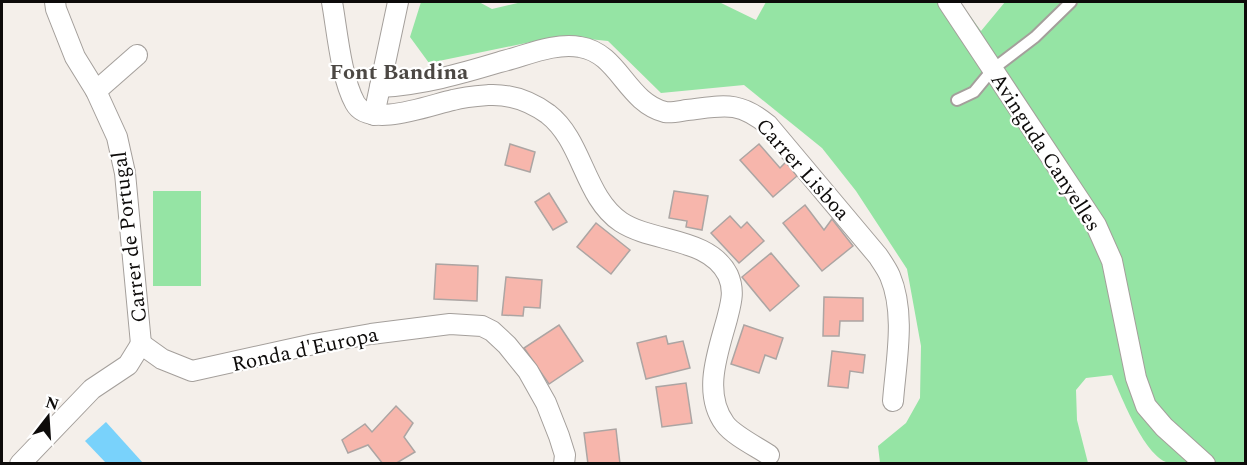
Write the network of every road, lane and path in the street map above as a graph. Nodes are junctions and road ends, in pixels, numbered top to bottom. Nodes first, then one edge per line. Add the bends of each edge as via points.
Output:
1 (55, 2) edge
2 (332, 2) edge
3 (398, 2) edge
4 (948, 2) edge
5 (1071, 2) edge
6 (137, 55) dead end
7 (993, 69) junction
8 (380, 87) junction
9 (96, 91) junction
10 (957, 100) dead end
11 (374, 115) junction
12 (141, 344) junction
13 (893, 401) dead end
14 (770, 455) dead end
15 (21, 464) edge
16 (564, 464) edge
17 (1205, 464) edge

1 - 9 street, Carrer de Portugal via 75,57
2 - 11 street via 347,84 356,105
3 - 8 street
4 - 7 street, Avinguda Canyelles
5 - 7 lane via 1035,37
6 - 9 street
7 - 10 lane via 974,92
7 - 17 street, Avinguda Canyelles via 1096,225 1112,261 1136,378 1146,406
8 - 11 street
8 - 13 street, Carrer Lisboa via 438,80 553,48 579,46 599,52 640,100 652,108 668,113 732,106 757,115 871,247 890,276 899,331
9 - 12 street, Carrer de Portugal via 117,137 125,173
11 - 14 street via 490,95 527,100 550,115 565,134 596,193 619,220 646,234 699,249 716,260 727,274 732,301 714,376 714,403 726,425
12 - 15 street via 128,365 92,389
12 - 16 street, Ronda d'Europa via 162,359 192,371 371,334 450,324 482,326 507,345 528,371 559,436

